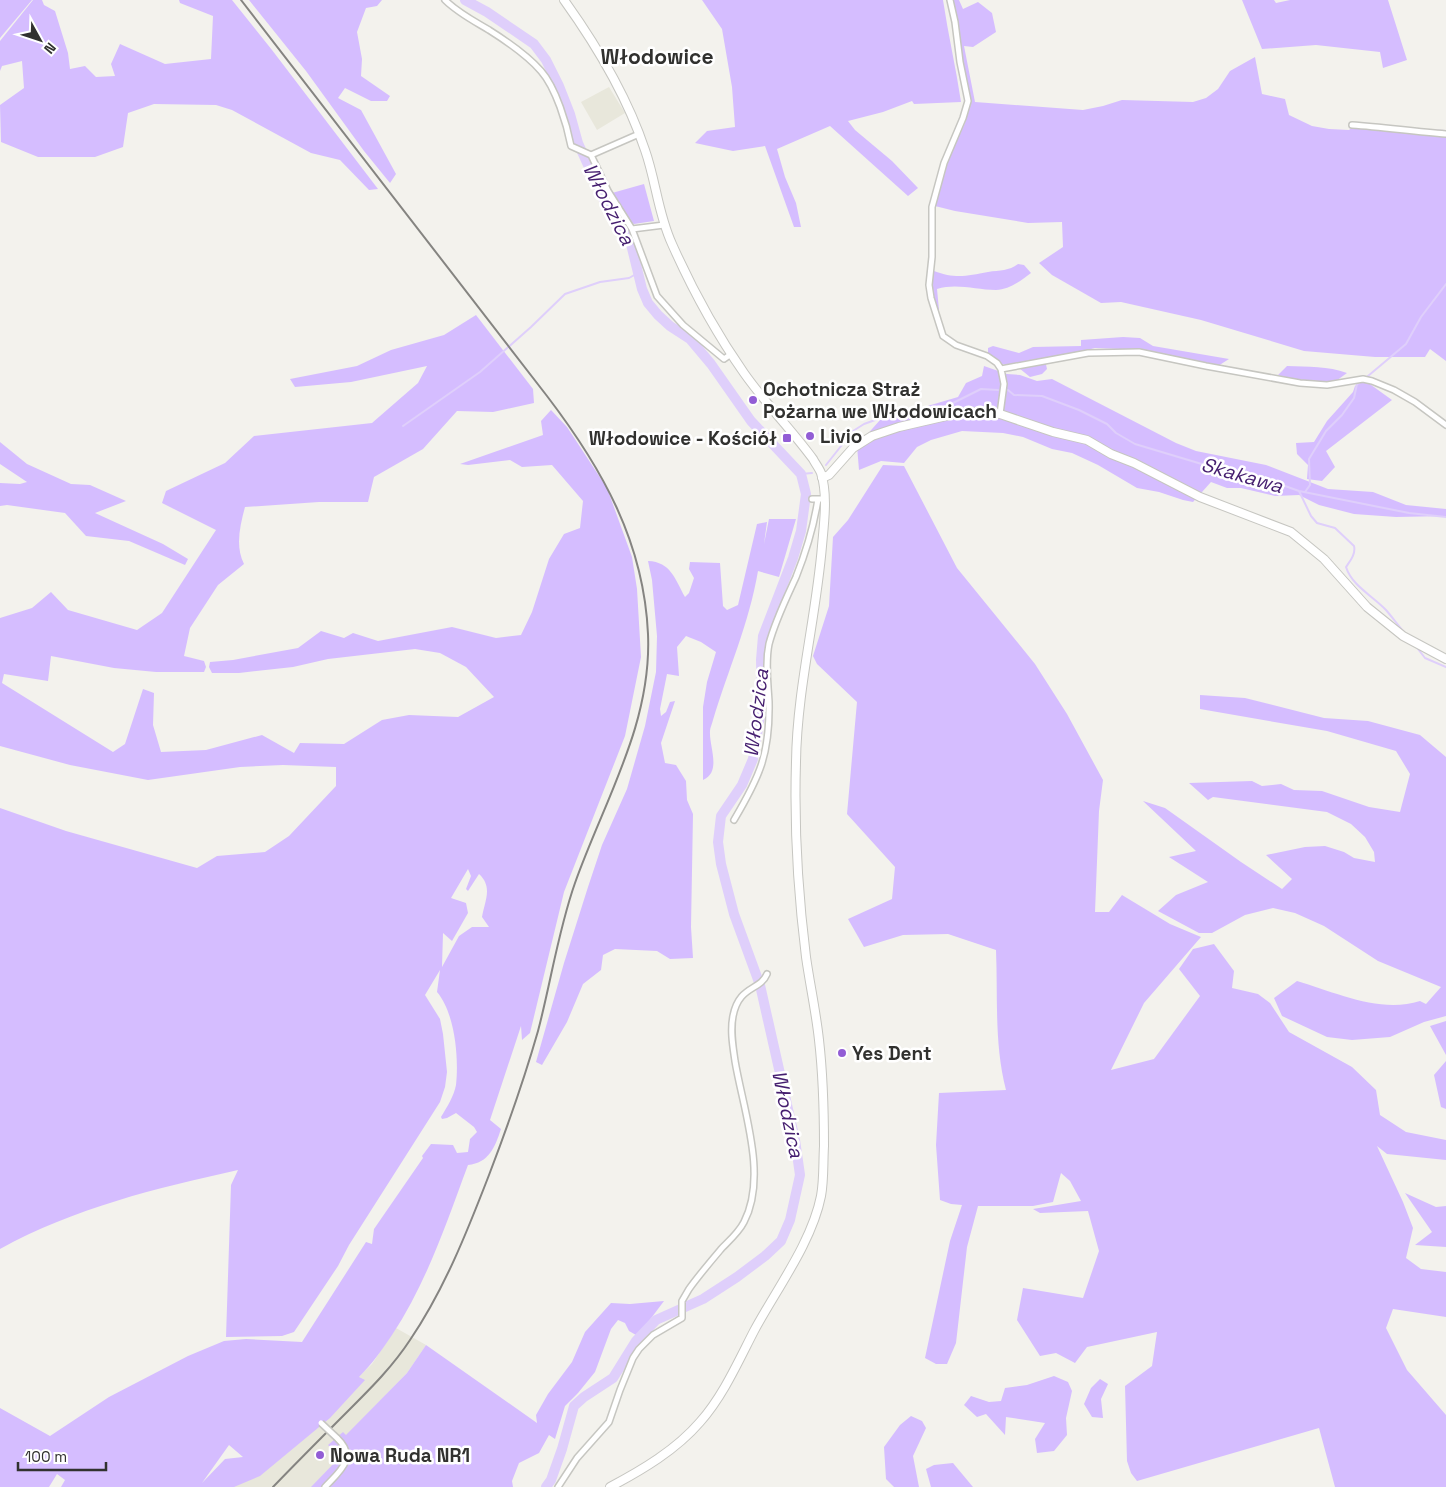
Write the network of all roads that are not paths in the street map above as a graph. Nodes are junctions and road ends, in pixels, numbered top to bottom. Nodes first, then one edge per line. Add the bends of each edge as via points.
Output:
1 (445, 0) edge
2 (564, 0) edge
3 (950, 0) edge
4 (1352, 125) dead end
5 (639, 134) junction
6 (1446, 134) edge
7 (589, 155) junction
8 (664, 225) junction
9 (632, 229) junction
10 (943, 336) junction
11 (937, 339) dead end
12 (731, 354) junction
13 (1002, 369) junction
14 (1000, 414) junction
15 (1446, 425) edge
16 (822, 478) junction
17 (812, 499) dead end
18 (821, 499) junction
19 (1446, 659) edge
20 (734, 820) dead end
21 (766, 977) dead end
22 (321, 1423) dead end
23 (325, 1487) edge
24 (558, 1487) edge
25 (610, 1487) edge

1 - 7 street via 462,15 504,40 542,72 564,116 571,146
2 - 5 street via 594,43
3 - 10 street via 968,101 932,207 929,285
4 - 6 street
5 - 7 street
5 - 8 street
7 - 9 street
8 - 9 street
8 - 12 street via 690,283
9 - 12 street via 657,296 683,325 724,359
10 - 11 street
10 - 13 street via 956,345 987,356
12 - 16 street via 805,448
13 - 14 street
13 - 15 street via 1088,353 1139,352 1300,383 1327,385 1362,379 1394,390
14 - 16 street via 959,413 872,436 853,448 829,475
14 - 19 street via 1087,440 1200,498 1291,532 1324,559 1374,612 1403,636
16 - 18 street
17 - 18 street
18 - 20 street via 769,647 766,751 760,773
18 - 25 street via 820,561 796,761 798,884 819,1041 824,1120 821,1196 814,1221 799,1251 723,1389 702,1420 670,1450
21 - 24 street via 744,993 736,1004 733,1018 732,1041 754,1164 749,1208 744,1222 682,1301 682,1318 653,1335 639,1349 609,1422 577,1458
22 - 23 street, bridge via 347,1452 347,1460 341,1470

